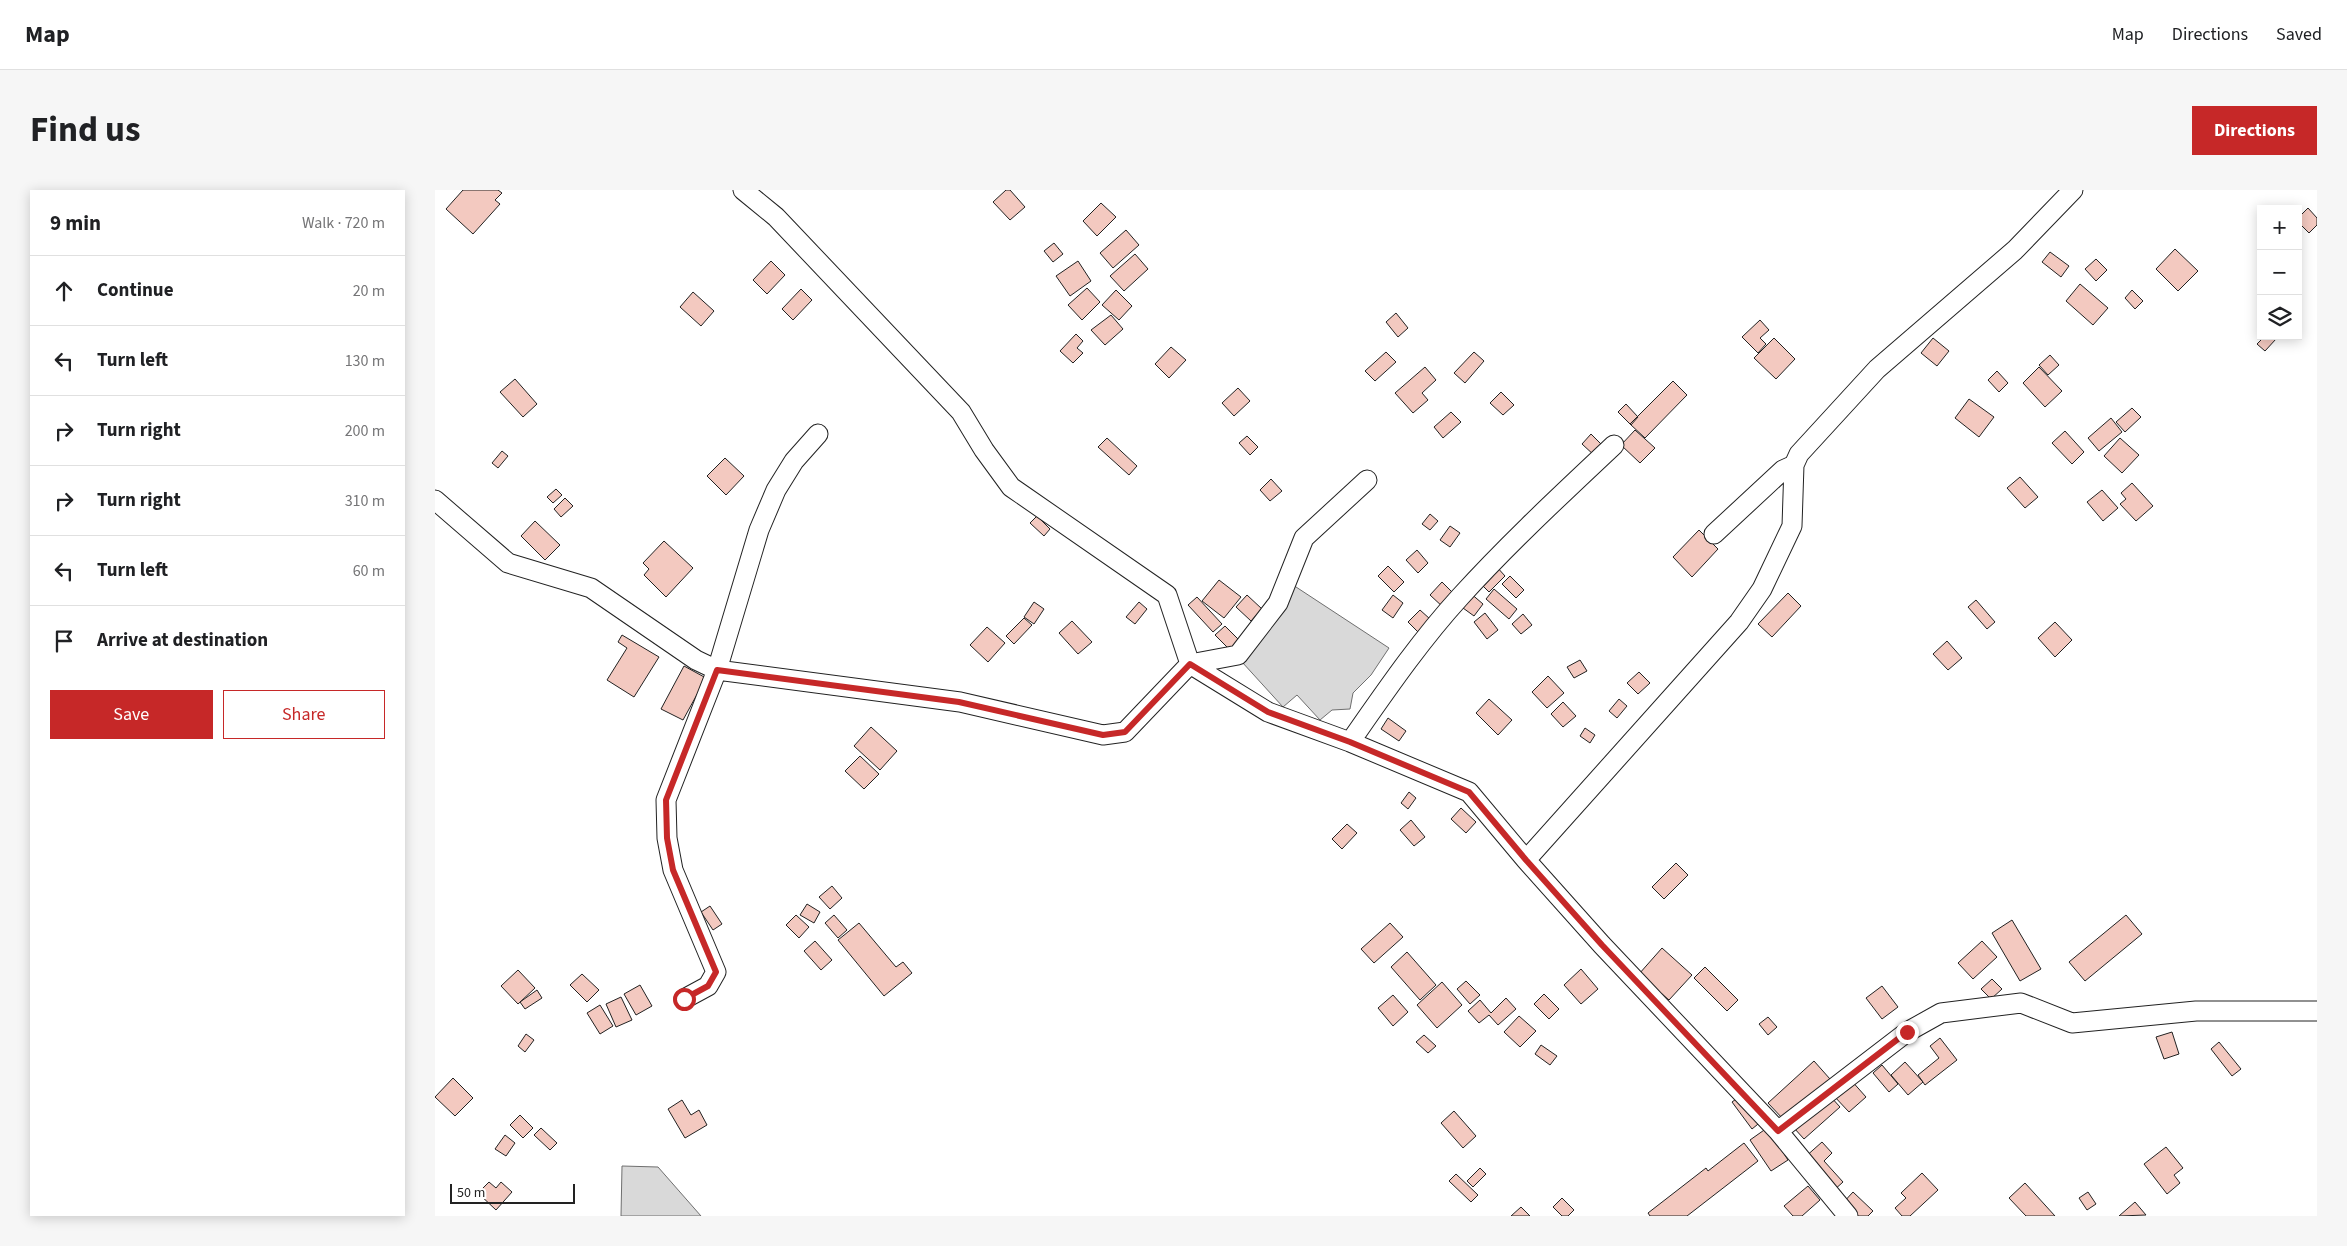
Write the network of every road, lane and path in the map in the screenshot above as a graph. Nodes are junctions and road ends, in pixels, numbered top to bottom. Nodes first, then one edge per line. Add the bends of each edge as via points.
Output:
1 (743, 190) edge
2 (2073, 190) edge
3 (818, 434) dead end
4 (1614, 445) dead end
5 (1794, 465) junction
6 (1367, 480) dead end
7 (435, 500) edge
8 (1714, 534) dead end
9 (1190, 664) junction
10 (717, 670) junction
11 (1350, 742) junction
12 (1526, 860) junction
13 (684, 999) dead end
14 (2317, 1011) edge
15 (1778, 1131) junction
16 (1848, 1216) edge

1 - 9 street via 776,217 961,412 1011,487 1167,595
2 - 5 street via 2015,250 1877,369 1799,454
3 - 10 street via 794,461 776,490 759,530
4 - 11 street via 1516,538 1459,598 1410,657
5 - 8 street via 1783,470
5 - 12 street via 1792,526 1763,589 1739,622
6 - 9 street via 1304,538 1278,603 1238,655
7 - 10 street via 508,563 591,588 696,660
9 - 10 street via 1125,732 1103,735 959,702
9 - 11 street via 1268,712
10 - 13 street via 666,800 667,838 673,870 716,972 708,986
11 - 12 street via 1469,792
12 - 15 street
14 - 15 street via 2197,1011 2072,1023 2021,1003 1941,1013 1907,1032
15 - 16 street

